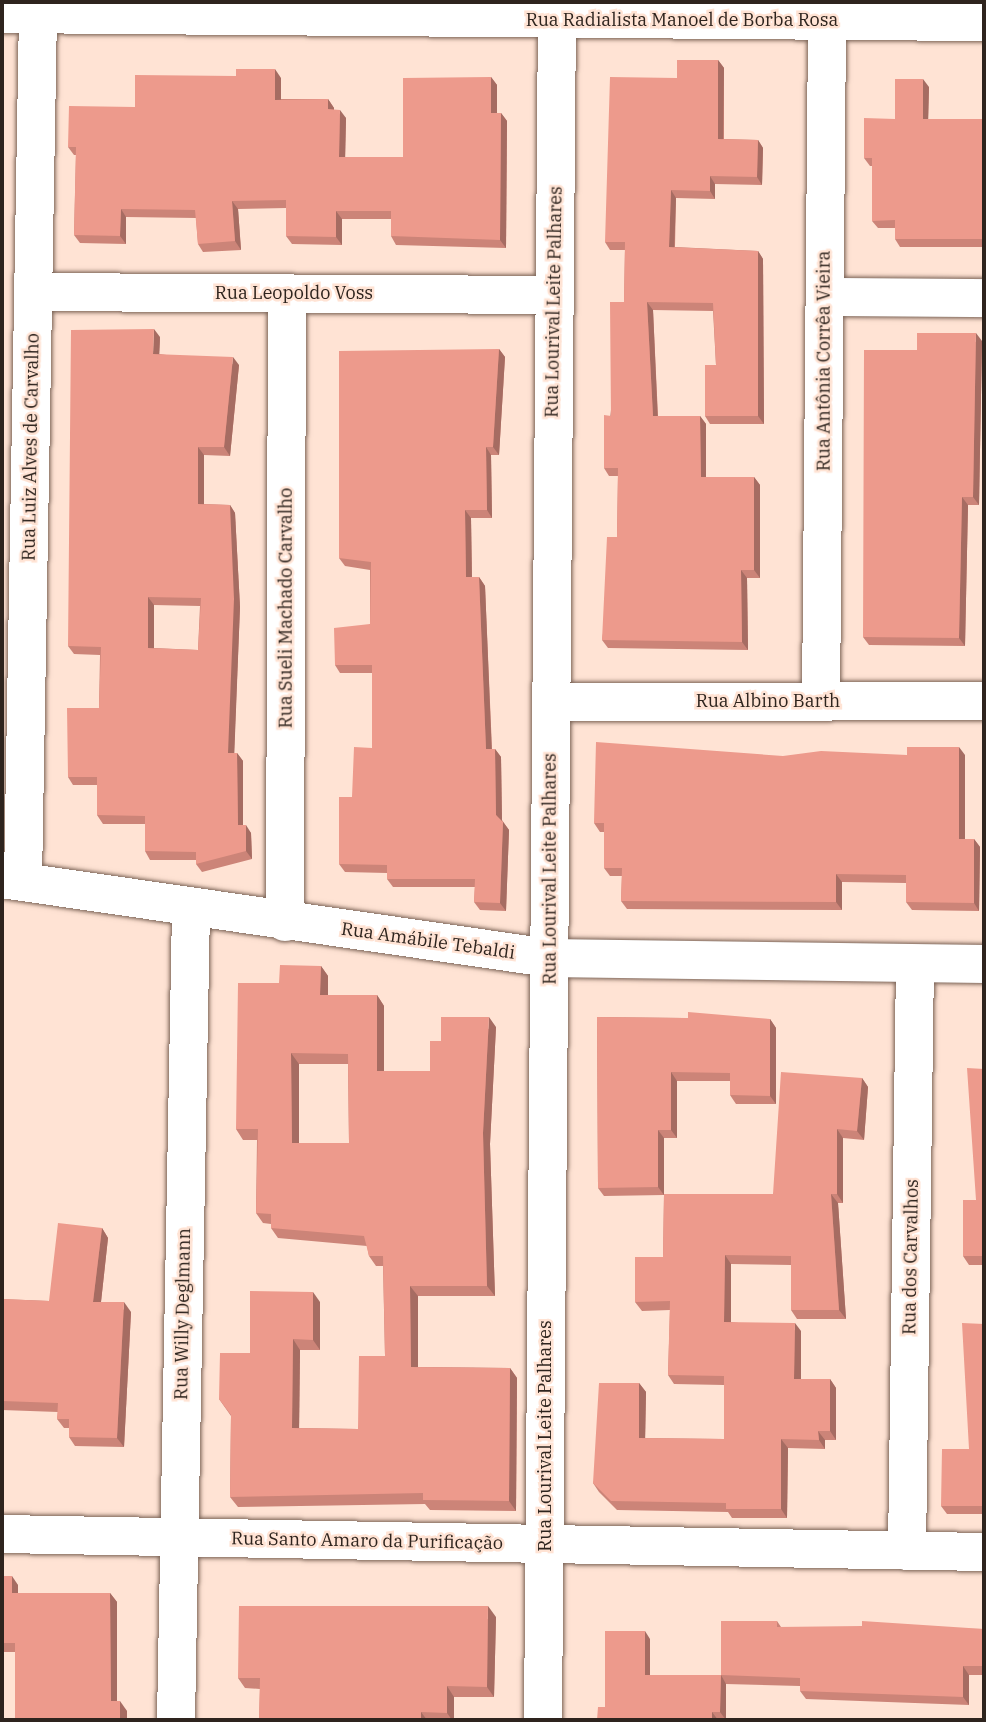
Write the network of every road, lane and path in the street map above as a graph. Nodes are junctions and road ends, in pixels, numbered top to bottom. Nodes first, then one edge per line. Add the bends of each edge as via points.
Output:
1 (20, 14) edge
2 (557, 19) junction
3 (827, 21) junction
4 (984, 22) edge
5 (33, 292) junction
6 (287, 293) junction
7 (554, 295) junction
8 (825, 297) junction
9 (984, 298) edge
10 (821, 701) junction
11 (984, 701) edge
12 (551, 702) junction
13 (13, 880) edge
14 (191, 908) junction
15 (285, 922) junction
16 (549, 958) junction
17 (915, 964) junction
18 (984, 964) edge
19 (2, 1534) edge
20 (179, 1537) junction
21 (544, 1544) junction
22 (907, 1551) junction
23 (984, 1552) edge
24 (176, 1720) edge
25 (543, 1720) edge

1 - 2 street, Rua Radialista Manoel de Borba Rosa
1 - 5 street, Rua Luiz Alves de Carvalho
2 - 3 street, Rua Radialista Manoel de Borba Rosa
2 - 7 street, Rua Lourival Leite Palhares
3 - 4 street, Rua Radialista Manoel de Borba Rosa
3 - 8 street, Rua Antônia Corrêa Vieira
5 - 6 street, Rua Leopoldo Voss
5 - 13 street, Rua Luiz Alves de Carvalho
6 - 7 street, Rua Leopoldo Voss
6 - 15 street, Rua Sueli Machado Carvalho
7 - 12 street, Rua Lourival Leite Palhares
8 - 9 street
8 - 10 street, Rua Antônia Corrêa Vieira
10 - 11 street, Rua Albino Barth
10 - 12 street, Rua Albino Barth
12 - 16 street, Rua Lourival Leite Palhares
13 - 14 street, Rua Amábile Tebaldi
14 - 15 street, Rua Amábile Tebaldi
14 - 20 street, Rua Willy Deglmann
15 - 16 street, Rua Amábile Tebaldi
16 - 17 street, Rua Amábile Tebaldi
16 - 21 street, Rua Lourival Leite Palhares
17 - 18 street, Rua Amábile Tebaldi
17 - 22 street, Rua dos Carvalhos
19 - 20 street, Rua Santo Amaro da Purificação
20 - 21 street, Rua Santo Amaro da Purificação
20 - 24 street, Rua Willy Deglmann
21 - 22 street, Rua Santo Amaro da Purificação
21 - 25 street, Rua Lourival Leite Palhares
22 - 23 street, Rua Santo Amaro da Purificação

